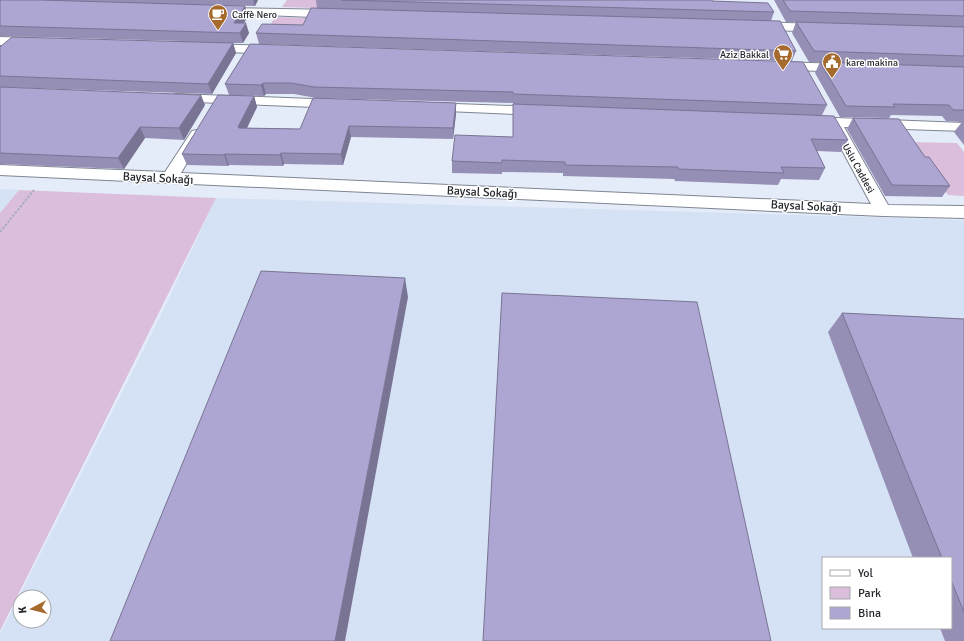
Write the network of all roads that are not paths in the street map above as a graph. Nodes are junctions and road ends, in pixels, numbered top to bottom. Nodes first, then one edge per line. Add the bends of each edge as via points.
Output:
1 (277, 0) edge
2 (206, 10) edge
3 (270, 12) junction
4 (773, 13) edge
5 (350, 14) edge
6 (262, 24) edge
7 (741, 26) edge
8 (781, 27) junction
9 (828, 28) edge
10 (255, 37) edge
11 (788, 40) edge
12 (0, 41) edge
13 (48, 43) edge
14 (192, 47) edge
15 (248, 49) junction
16 (287, 50) edge
17 (795, 53) edge
18 (240, 62) edge
19 (763, 66) edge
20 (803, 67) junction
21 (856, 68) edge
22 (810, 81) edge
23 (225, 87) edge
24 (163, 98) edge
25 (217, 100) junction
26 (352, 104) edge
27 (415, 107) edge
28 (826, 108) edge
29 (557, 112) edge
30 (210, 113) edge
31 (794, 121) edge
32 (834, 122) junction
33 (202, 126) edge
34 (964, 127) edge
35 (0, 170) edge
36 (170, 178) junction
37 (883, 210) junction
38 (964, 212) edge

1 - 3 street
2 - 3 street
3 - 5 street
3 - 6 street
4 - 8 street
7 - 8 street
8 - 9 street
8 - 11 street
10 - 15 street
12 - 13 street
14 - 15 street
15 - 16 street
15 - 18 street
17 - 20 street
19 - 20 street
20 - 21 street
20 - 22 street
23 - 25 street
24 - 25 street
25 - 26 street
25 - 30 street
27 - 29 street
28 - 32 street, Uslu Caddesi
31 - 32 street
32 - 34 street
32 - 37 street, Uslu Caddesi
33 - 36 street
35 - 36 street, Baysal Sokağı
36 - 37 street, Baysal Sokağı
37 - 38 street, Baysal Sokağı

